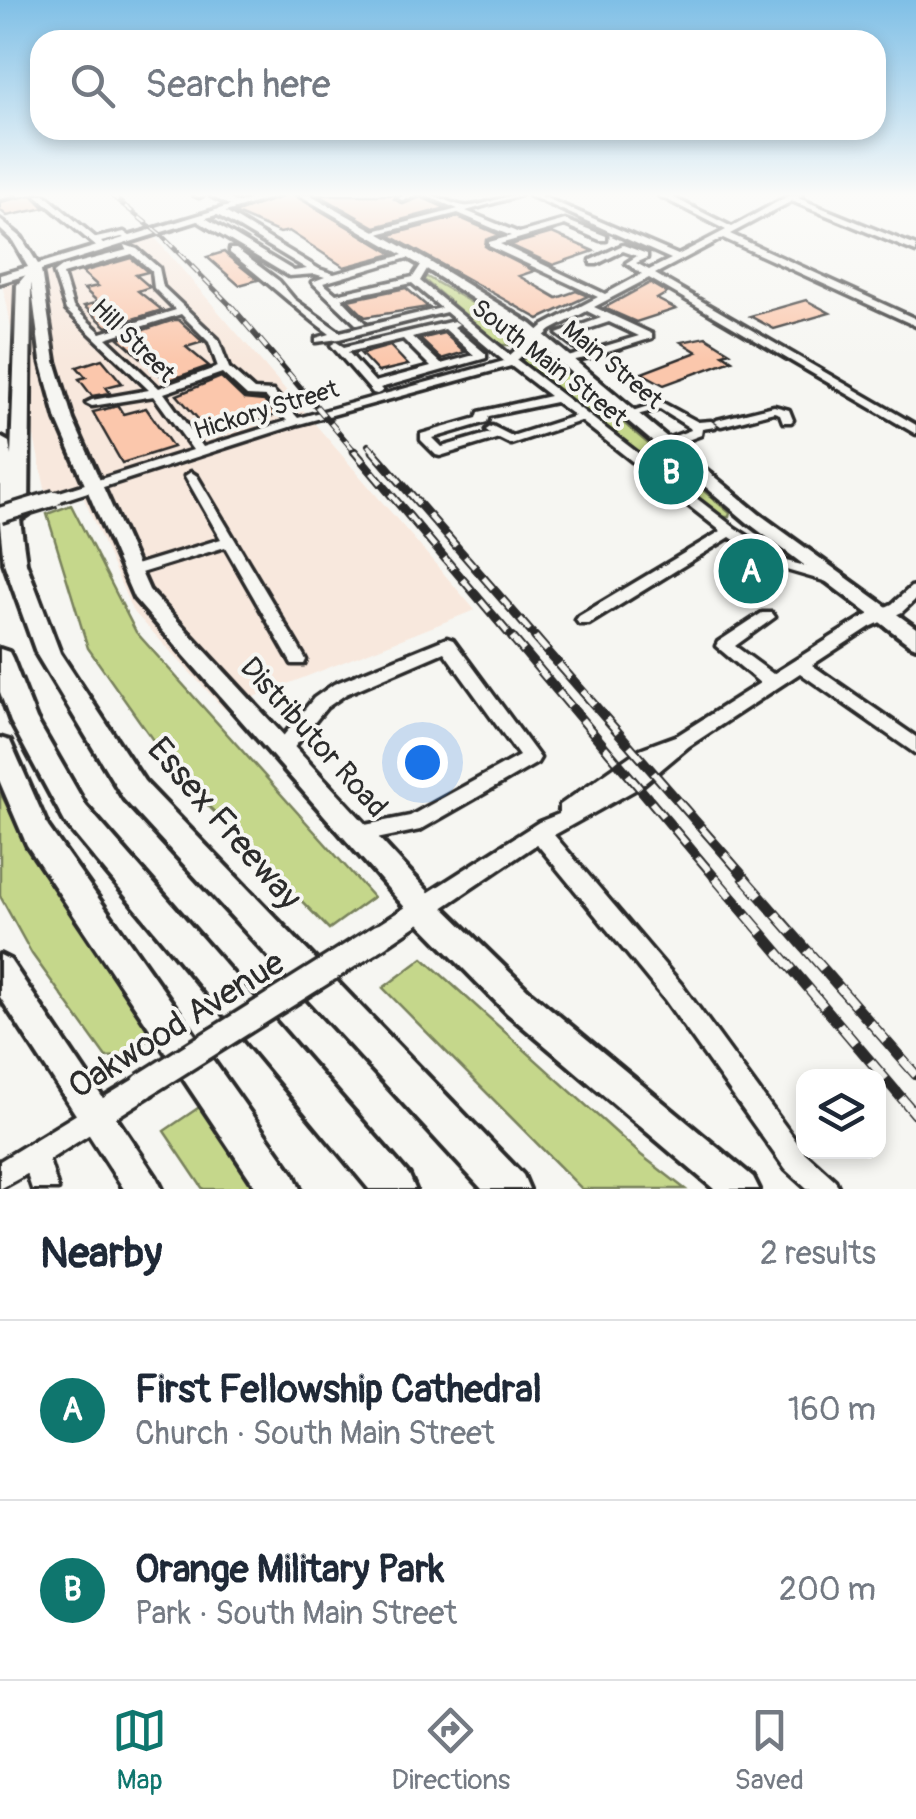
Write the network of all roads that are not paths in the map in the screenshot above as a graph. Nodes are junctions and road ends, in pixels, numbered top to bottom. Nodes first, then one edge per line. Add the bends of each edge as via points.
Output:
1 (20, 250) edge
2 (81, 250) edge
3 (112, 250) edge
4 (135, 250) edge
5 (256, 250) edge
6 (283, 250) edge
7 (404, 250) edge
8 (506, 250) edge
9 (618, 250) edge
10 (630, 250) edge
11 (659, 250) edge
12 (691, 250) edge
13 (766, 250) edge
14 (232, 251) dead end
15 (410, 254) junction
16 (290, 255) junction
17 (677, 258) junction
18 (271, 260) junction
19 (594, 262) dead end
20 (630, 263) junction
21 (426, 264) junction
22 (574, 267) dead end
23 (615, 270) dead end
24 (26, 271) junction
25 (651, 272) junction
26 (554, 273) junction
27 (317, 276) junction
28 (594, 277) dead end
29 (416, 278) junction
30 (0, 279) edge
31 (575, 282) junction
32 (284, 291) junction
33 (605, 296) junction
34 (334, 297) junction
35 (182, 310) junction
36 (448, 310) junction
37 (594, 312) junction
38 (463, 322) junction
39 (360, 323) dead end
40 (916, 323) edge
41 (447, 326) junction
42 (101, 336) junction
43 (405, 336) junction
44 (538, 336) junction
45 (564, 336) junction
46 (330, 338) junction
47 (615, 347) junction
48 (341, 351) junction
49 (591, 354) junction
50 (511, 361) junction
51 (566, 361) junction
52 (439, 368) junction
53 (224, 369) junction
54 (373, 386) junction
55 (157, 392) junction
56 (383, 398) junction
57 (558, 398) junction
58 (92, 403) dead end
59 (629, 414) junction
60 (583, 417) junction
61 (482, 420) junction
62 (787, 420) dead end
63 (296, 422) junction
64 (696, 426) junction
65 (916, 430) edge
66 (497, 435) junction
67 (0, 442) edge
68 (665, 444) junction
69 (201, 453) junction
70 (190, 476) dead end
71 (93, 486) junction
72 (0, 515) edge
73 (730, 531) junction
74 (229, 541) junction
75 (15, 563) junction
76 (131, 571) junction
77 (831, 578) junction
78 (916, 590) edge
79 (882, 615) junction
80 (767, 617) dead end
81 (584, 620) dead end
82 (916, 639) edge
83 (0, 658) edge
84 (298, 660) dead end
85 (800, 665) junction
86 (772, 684) junction
87 (916, 747) edge
88 (0, 750) edge
89 (282, 750) junction
90 (540, 833) junction
91 (357, 834) junction
92 (426, 910) junction
93 (0, 970) edge
94 (96, 1118) junction
95 (34, 1155) junction
96 (0, 1176) edge
97 (45, 1189) edge
98 (144, 1189) edge
99 (280, 1189) edge
100 (395, 1189) edge
101 (509, 1189) edge
102 (741, 1189) edge
103 (826, 1189) edge

1 - 24 main road, Distributor Road
2 - 24 main road
3 - 42 street, Hill Street via 58,273 69,308
4 - 35 street
5 - 18 street
6 - 16 street
7 - 15 main road, Main Street
8 - 26 street
9 - 19 street
10 - 20 street via 644,256
11 - 17 street
12 - 17 street
13 - 40 street
14 - 32 street
15 - 21 main road, Main Street
15 - 27 street
16 - 18 street
16 - 27 street
17 - 25 street
18 - 27 street via 292,274
20 - 23 street
20 - 25 street
21 - 29 street
21 - 44 main road, Main Street
22 - 26 street
24 - 30 main road
24 - 71 main road, Distributor Road via 65,420
24 - 75 highway
25 - 33 street
25 - 65 street
26 - 31 street
27 - 32 street
27 - 34 street
28 - 31 street
29 - 34 street
29 - 36 street, South Main Street
31 - 33 street
32 - 46 street
33 - 37 street
34 - 39 street
35 - 42 street
35 - 53 street via 214,341
36 - 38 street, South Main Street
36 - 46 street
37 - 44 street, Hickory Street
37 - 45 street
37 - 47 street via 648,336
38 - 41 street
38 - 50 street, South Main Street
41 - 43 street
41 - 52 street via 482,356
42 - 55 street, Hill Street
43 - 48 street
43 - 52 street
44 - 50 street, Hickory Street
44 - 51 main road, Main Street
45 - 47 street via 617,322 626,330
45 - 49 street
46 - 48 street
47 - 49 street
48 - 54 street
49 - 51 street
50 - 56 street, Hickory Street
50 - 57 street, South Main Street
51 - 59 main road, Main Street
52 - 54 street
53 - 55 street
53 - 63 street via 251,394 269,393
54 - 56 street
55 - 58 street
55 - 69 street, Hill Street
56 - 63 street, Hickory Street
57 - 60 street, South Main Street
57 - 61 street via 483,414
59 - 64 street via 661,405
59 - 68 main road, Main Street
60 - 66 street via 511,440
60 - 73 street, South Main Street
61 - 66 street
61 - 66 street via 426,437 440,452
62 - 64 street via 786,412 774,409
63 - 69 street, Hickory Street
64 - 68 street via 697,432
67 - 75 highway, Essex Freeway
68 - 77 main road, Main Street
69 - 71 street, Hickory Street
70 - 74 street
71 - 72 street, Hickory Street, bridge
71 - 76 main road, Distributor Road
73 - 77 street, South Main Street via 781,564
73 - 81 street
74 - 76 street
74 - 84 street
75 - 101 highway, Essex Freeway via 49,655 134,790
76 - 89 main road, Distributor Road via 140,594
77 - 79 main road, Main Street
78 - 79 street, Oakwood Avenue
79 - 82 main road, Main Street
79 - 85 street, Oakwood Avenue
80 - 86 street via 724,646
83 - 100 highway via 24,722 76,815
85 - 86 street, Oakwood Avenue
85 - 87 street
86 - 90 street, Oakwood Avenue via 618,792
88 - 99 highway via 37,836
89 - 91 main road, Distributor Road
89 - 91 street via 332,694 447,644 531,758 413,824
90 - 92 street, Oakwood Avenue
90 - 103 street via 662,977 795,1161
91 - 92 main road, Distributor Road
92 - 94 street, Oakwood Avenue, bridge
92 - 102 main road, Distributor Road via 518,1002
93 - 94 main road
94 - 95 street, Oakwood Avenue
94 - 98 main road
95 - 96 street, Oakwood Avenue
95 - 97 street

